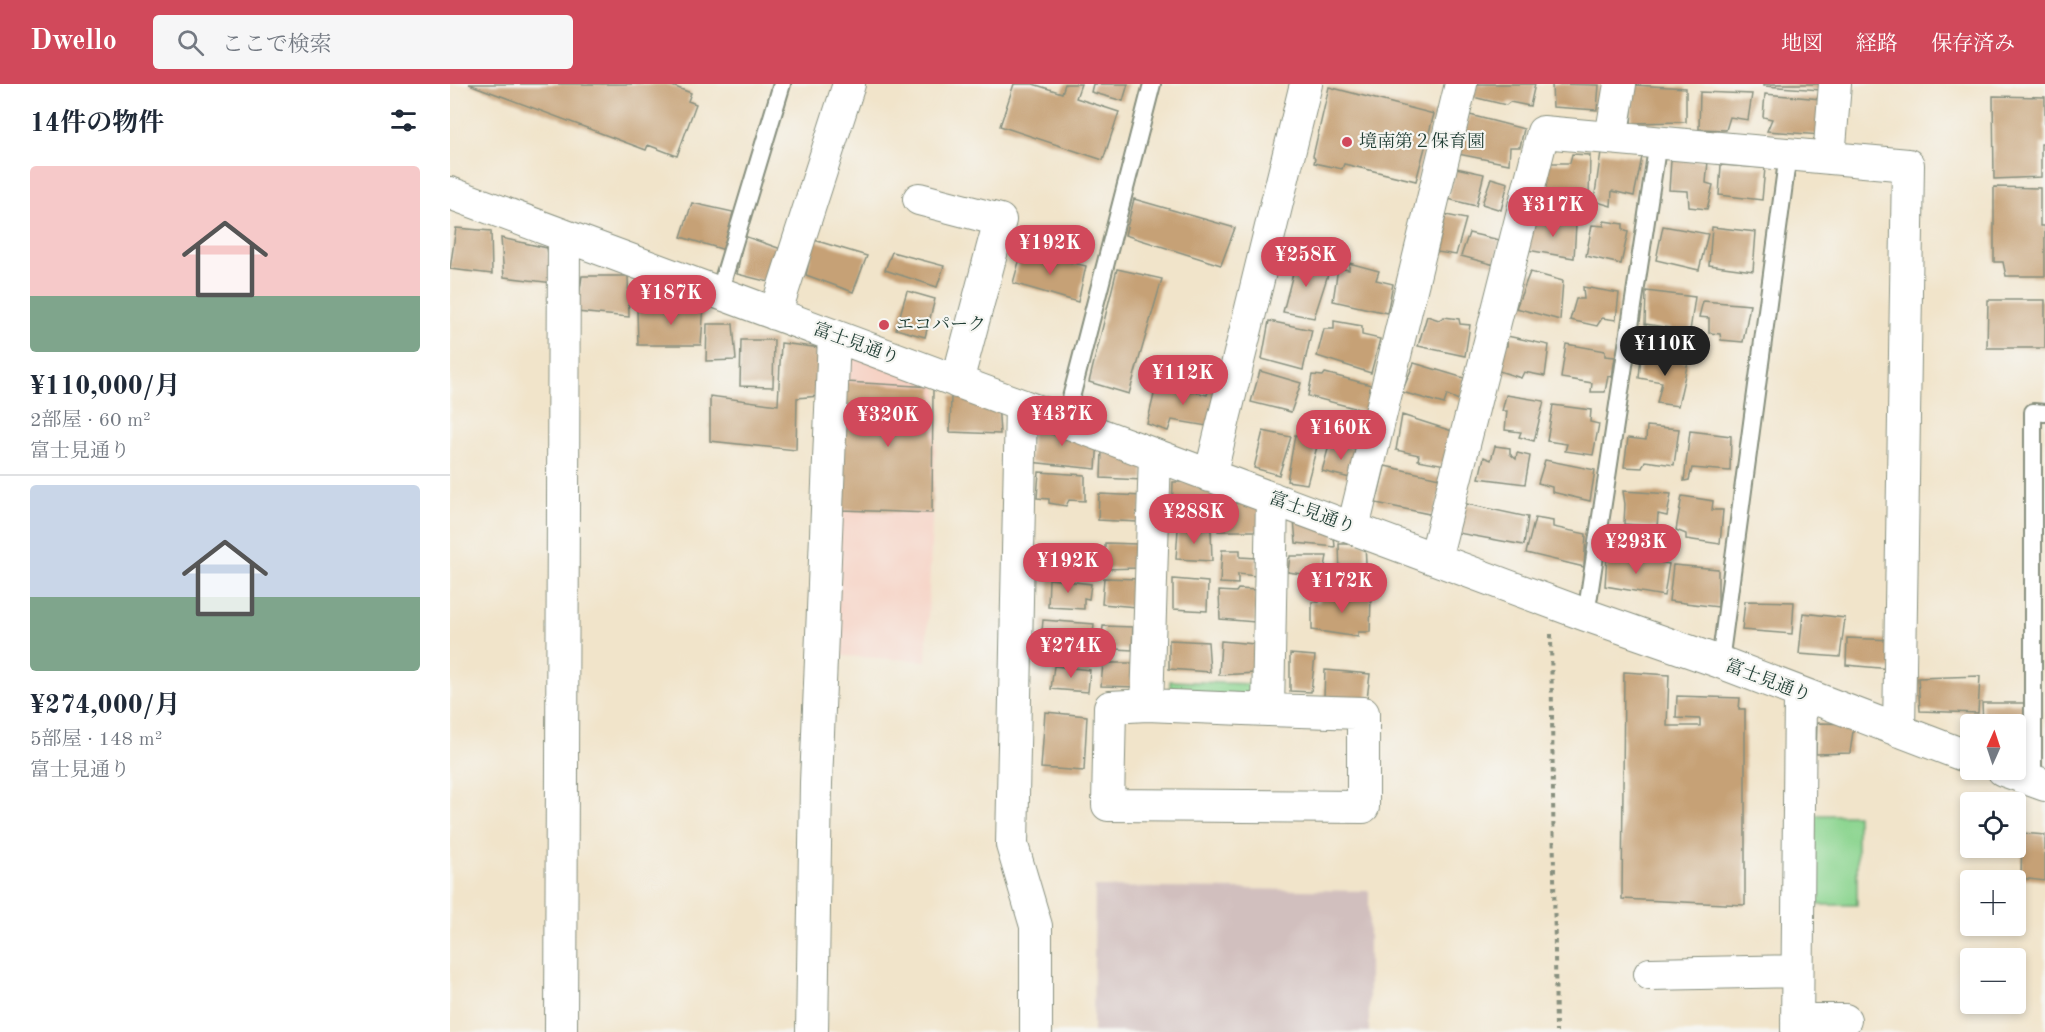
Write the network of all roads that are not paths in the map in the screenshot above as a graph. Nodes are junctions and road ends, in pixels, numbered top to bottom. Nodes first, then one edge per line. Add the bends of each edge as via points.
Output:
1 (782, 84) edge
2 (849, 84) edge
3 (1152, 84) edge
4 (1306, 84) edge
5 (1461, 84) edge
6 (1620, 84) edge
7 (1835, 84) edge
8 (1611, 138) junction
9 (1658, 142) junction
10 (1788, 154) junction
11 (1829, 158) junction
12 (450, 193) edge
13 (919, 199) dead end
14 (564, 236) junction
15 (719, 293) junction
16 (775, 314) junction
17 (834, 336) junction
18 (957, 382) junction
19 (1021, 405) junction
20 (2045, 412) edge
21 (1065, 421) junction
22 (1155, 455) junction
23 (1210, 476) junction
24 (1272, 498) junction
25 (1353, 528) junction
26 (1435, 559) junction
27 (1586, 615) junction
28 (1719, 662) junction
29 (1800, 693) junction
30 (1147, 705) junction
31 (1268, 710) junction
32 (1899, 731) junction
33 (1960, 754) edge
34 (2039, 783) edge
35 (1797, 971) junction
36 (1650, 974) dead end
37 (1845, 1020) dead end
38 (1797, 1026) edge
39 (561, 1032) edge
40 (812, 1032) edge
41 (1036, 1032) edge

1 - 15 lane
2 - 16 street
3 - 21 lane
4 - 23 street
5 - 25 street
6 - 8 street
7 - 11 street
8 - 9 street
8 - 26 street via 1543,132
9 - 10 street
9 - 27 lane
10 - 11 street
10 - 28 lane
11 - 32 street via 1908,165
12 - 14 street, 富士見通り
13 - 18 street via 1000,220
14 - 15 street, 富士見通り
14 - 39 street
15 - 16 street, 富士見通り
16 - 17 street, 富士見通り
17 - 18 street, 富士見通り
17 - 40 street via 816,783
18 - 19 street, 富士見通り
19 - 21 street, 富士見通り
19 - 41 street via 1012,845 1036,926
20 - 34 lane via 2033,412
21 - 22 street, 富士見通り
22 - 23 street, 富士見通り
22 - 30 street
23 - 24 street, 富士見通り
24 - 25 street, 富士見通り
24 - 31 street
25 - 26 street, 富士見通り
26 - 27 street, 富士見通り
27 - 28 street, 富士見通り
28 - 29 street, 富士見通り
29 - 32 street, 富士見通り
29 - 35 street
30 - 31 street
30 - 31 street via 1110,707 1108,805 1363,807 1363,712
32 - 33 street, 富士見通り
35 - 36 street
35 - 38 street
37 - 38 street

